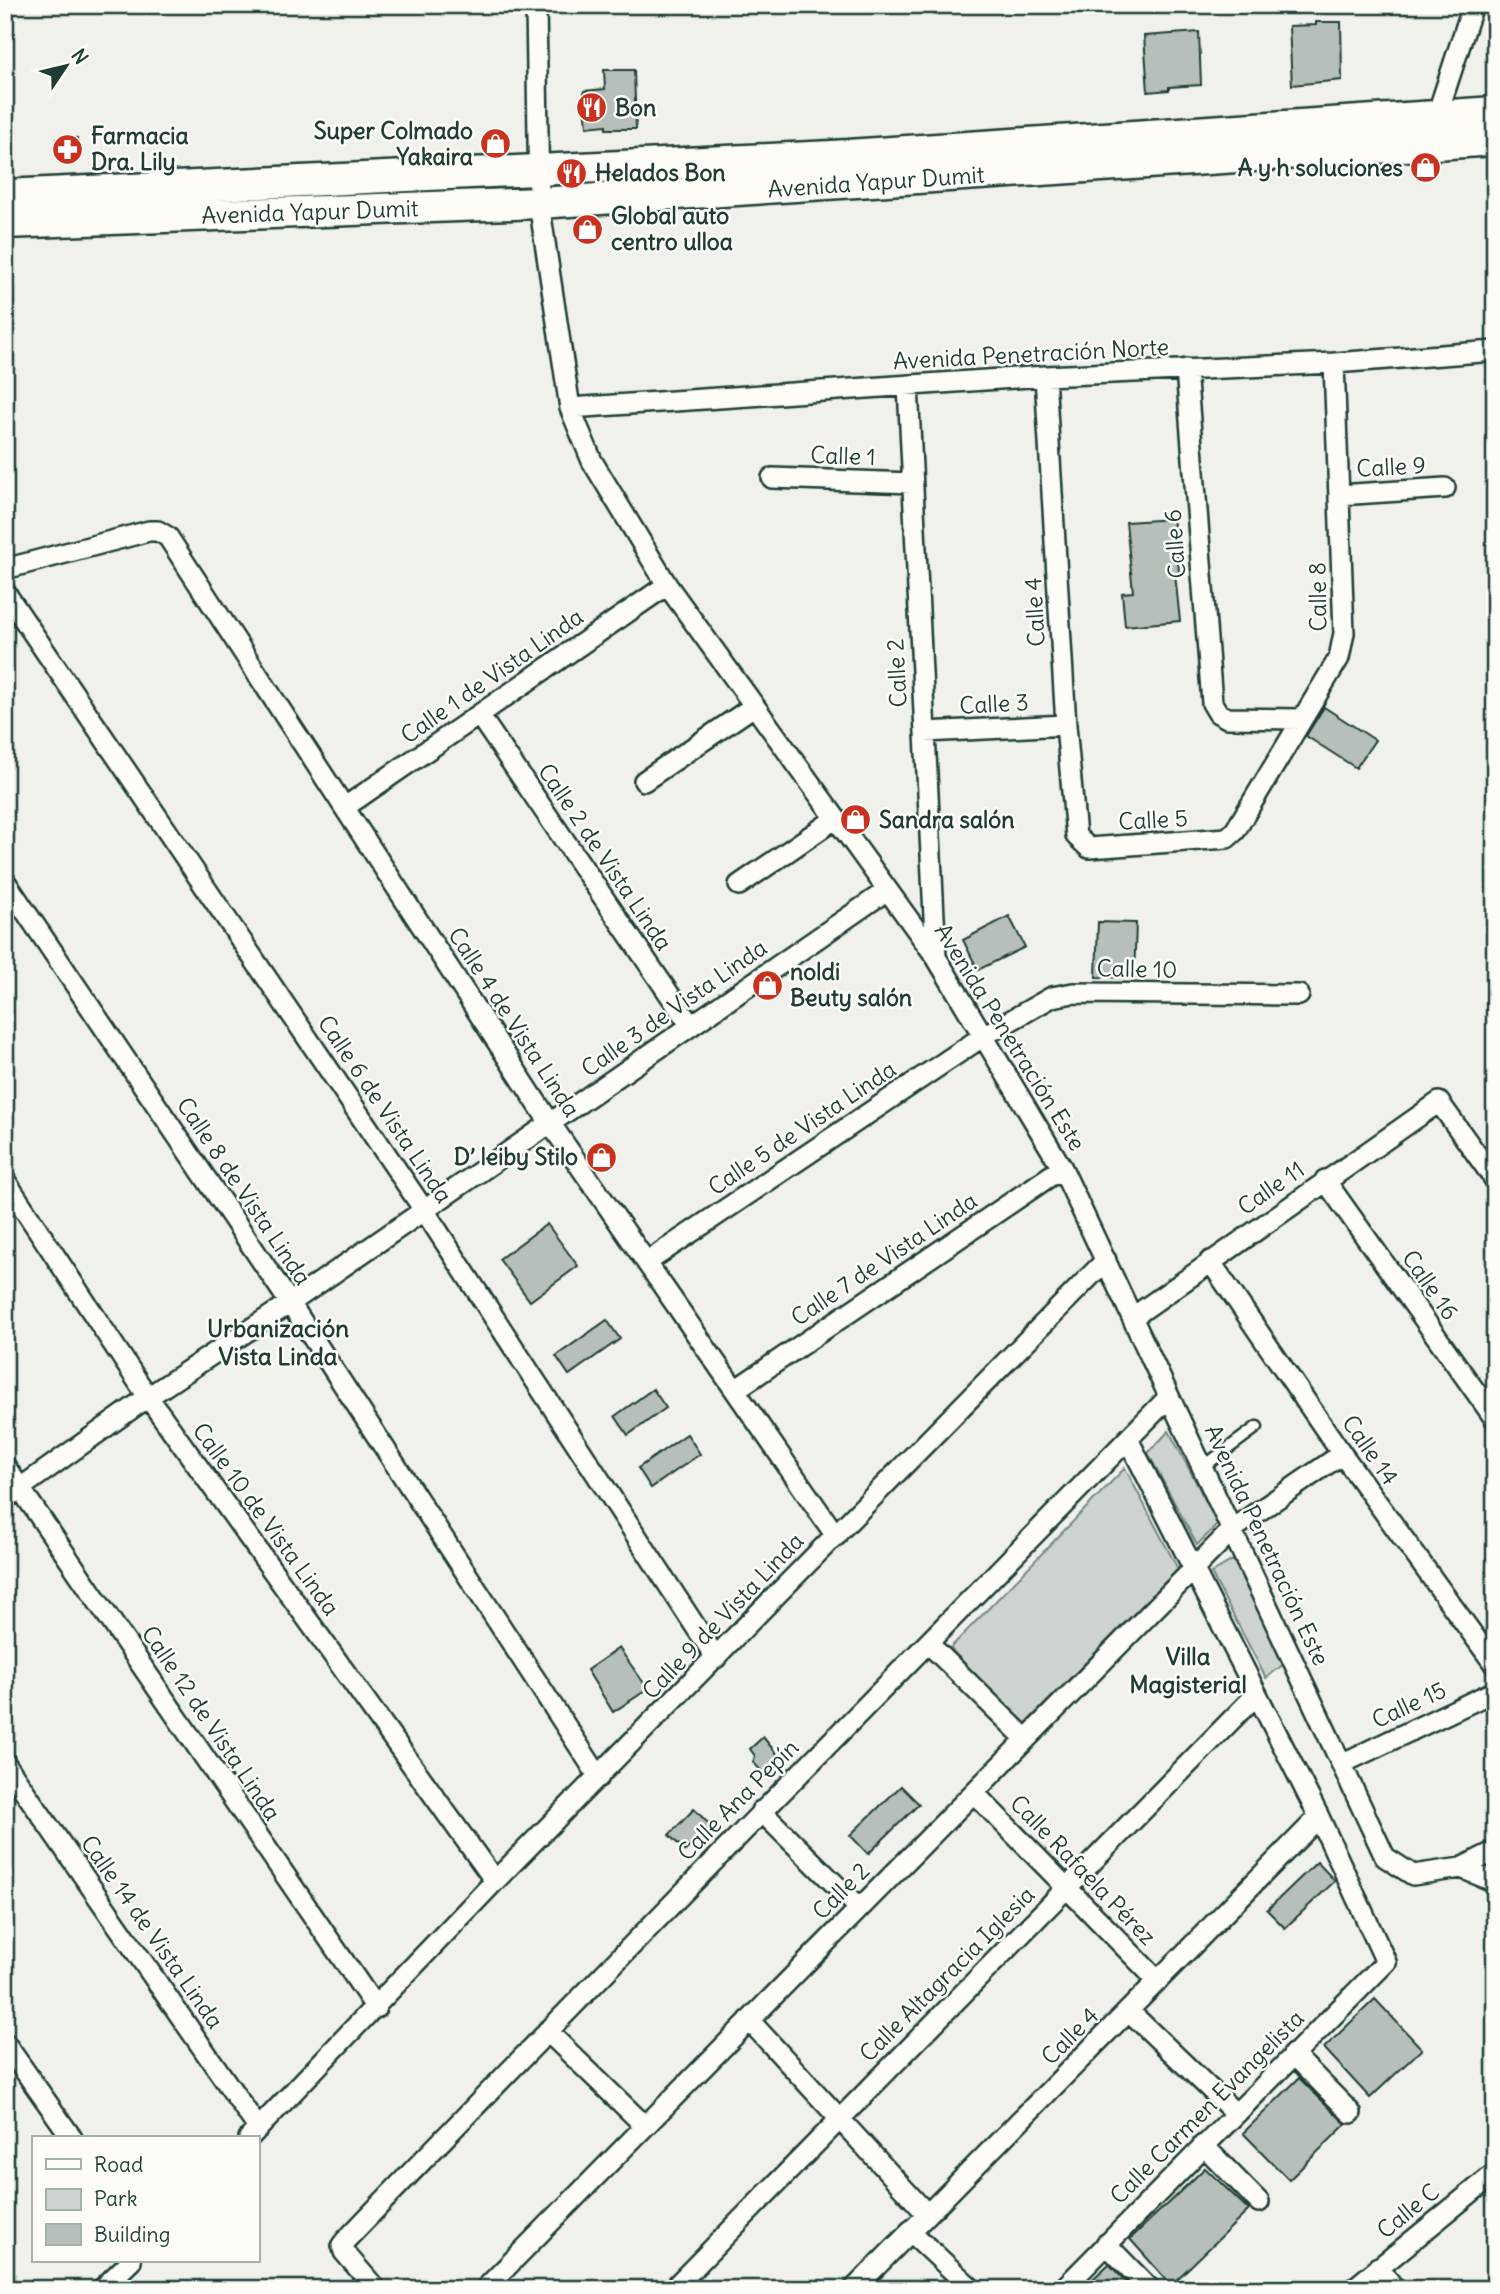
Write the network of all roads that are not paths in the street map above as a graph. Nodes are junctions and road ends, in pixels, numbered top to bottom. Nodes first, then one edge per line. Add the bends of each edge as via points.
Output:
1 (536, 5) edge
2 (1473, 5) edge
3 (1495, 112) edge
4 (1437, 116) junction
5 (1495, 140) edge
6 (536, 171) junction
7 (5, 195) edge
8 (539, 203) junction
9 (5, 223) edge
10 (1495, 351) edge
11 (1334, 363) junction
12 (1186, 369) junction
13 (1045, 376) junction
14 (908, 386) junction
15 (570, 408) junction
16 (772, 478) dead end
17 (912, 483) junction
18 (1445, 488) dead end
19 (1339, 495) junction
20 (5, 569) edge
21 (667, 585) junction
22 (5, 592) edge
23 (754, 706) junction
24 (479, 715) junction
25 (1301, 719) junction
26 (1066, 725) junction
27 (925, 732) junction
28 (644, 781) dead end
29 (345, 807) junction
30 (835, 819) junction
31 (1227, 838) joint
32 (1082, 844) joint
33 (5, 881) edge
34 (739, 885) dead end
35 (886, 891) junction
36 (936, 957) junction
37 (1299, 995) dead end
38 (691, 1026) junction
39 (985, 1035) junction
40 (550, 1123) junction
41 (1062, 1168) junction
42 (5, 1180) edge
43 (1325, 1180) junction
44 (1495, 1180) edge
45 (424, 1210) junction
46 (1106, 1260) junction
47 (1210, 1261) junction
48 (646, 1262) junction
49 (290, 1303) junction
50 (1133, 1317) junction
51 (735, 1390) junction
52 (148, 1397) junction
53 (1169, 1397) junction
54 (1495, 1419) edge
55 (1257, 1427) dead end
56 (1128, 1439) junction
57 (1342, 1454) junction
58 (5, 1466) edge
59 (1203, 1467) junction
60 (13, 1494) edge
61 (1233, 1529) junction
62 (836, 1536) junction
63 (1194, 1568) junction
64 (929, 1644) junction
65 (716, 1658) junction
66 (1495, 1665) edge
67 (1495, 1691) edge
68 (1257, 1694) junction
69 (1026, 1738) junction
70 (5, 1763) edge
71 (1343, 1763) junction
72 (599, 1777) junction
73 (974, 1793) junction
74 (761, 1811) junction
75 (1320, 1817) junction
76 (1495, 1851) edge
77 (1461, 1868) junction
78 (495, 1881) junction
79 (1495, 1882) edge
80 (1067, 1888) junction
81 (859, 1908) junction
82 (1158, 1981) junction
83 (376, 2008) junction
84 (1129, 2011) junction
85 (749, 2020) junction
86 (547, 2031) junction
87 (5, 2043) edge
88 (1293, 2054) junction
89 (1234, 2112) junction
90 (1351, 2113) dead end
91 (839, 2118) junction
92 (645, 2126) junction
93 (253, 2133) edge
94 (71, 2136) edge
95 (1203, 2144) junction
96 (1495, 2173) edge
97 (1259, 2202) dead end
98 (926, 2213) junction
99 (910, 2231) junction
100 (1107, 2244) junction
101 (130, 2262) edge
102 (1378, 2267) junction
103 (102, 2289) edge
104 (376, 2289) edge
105 (485, 2289) edge
106 (673, 2289) edge
107 (854, 2289) edge
108 (972, 2289) edge
109 (1063, 2289) edge
110 (1150, 2289) edge
111 (1353, 2289) edge
112 (1395, 2289) edge

1 - 6 street, Avenida Penetración Este
2 - 4 street
3 - 4 main road, Avenida Yapur Dumit
4 - 6 main road, Avenida Yapur Dumit
5 - 8 main road, Avenida Yapur Dumit
6 - 7 main road, Avenida Yapur Dumit
6 - 8 street, Avenida Penetración Este
8 - 9 main road, Avenida Yapur Dumit
8 - 15 street, Avenida Penetración Este
10 - 11 street, Avenida Penetración Norte
11 - 12 street, Avenida Penetración Norte
11 - 19 street, Calle 8
12 - 13 street, Avenida Penetración Norte
12 - 25 street, Calle 6 via 1212,702 1227,719
13 - 14 street, Avenida Penetración Norte
13 - 26 street, Calle 4
14 - 15 street, Avenida Penetración Norte
14 - 17 street, Calle 2
15 - 21 street, Avenida Penetración Este via 592,461
16 - 17 street, Calle 1
17 - 27 street, Calle 2
18 - 19 street, Calle 9
19 - 25 street, Calle 8 via 1343,648
20 - 29 street, Calle 4 de Vista Linda via 158,531 167,537
21 - 23 street, Avenida Penetración Este
21 - 24 street, Calle 1 de Vista Linda
22 - 45 street, Calle 6 de Vista Linda
23 - 28 street
23 - 30 street, Avenida Penetración Este
24 - 29 street, Calle 1 de Vista Linda
24 - 38 street, Calle 2 de Vista Linda
25 - 31 street, Calle 8
26 - 27 street, Calle 3
26 - 32 street, Calle 4 via 1076,836
27 - 36 street, Calle 2
29 - 40 street, Calle 4 de Vista Linda
30 - 34 street
30 - 35 street, Avenida Penetración Este
31 - 32 street, Calle 5 via 1089,848
33 - 49 street, Calle 8 de Vista Linda
35 - 36 street, Avenida Penetración Este
35 - 38 street, Calle 3 de Vista Linda
36 - 39 street, Avenida Penetración Este
37 - 39 street, Calle 10 via 1062,994
38 - 40 street, Calle 3 de Vista Linda
39 - 41 street, Avenida Penetración Este
39 - 48 street, Calle 5 de Vista Linda
40 - 45 street, Calle 3 de Vista Linda
40 - 48 street, Calle 4 de Vista Linda
41 - 46 street, Avenida Penetración Este
41 - 51 street, Calle 7 de Vista Linda
42 - 52 street, Calle 10 de Vista Linda
43 - 44 street, Calle 11 via 1439,1102
43 - 47 street, Calle 11
43 - 54 street, Calle 16
45 - 49 street, Calle 3 de Vista Linda
45 - 65 street, Calle 6 de Vista Linda
46 - 50 street, Avenida Penetración Este
46 - 62 street, Calle 9 de Vista Linda
47 - 50 street, Calle 11
47 - 57 street, Calle 14
48 - 51 street, Calle 4 de Vista Linda
49 - 52 street, Calle 3 de Vista Linda
49 - 72 street, Calle 8 de Vista Linda
50 - 53 street, Avenida Penetración Este
51 - 62 street, Calle 4 de Vista Linda
52 - 60 street, Calle 3 de Vista Linda
52 - 78 street, Calle 10 de Vista Linda
53 - 56 street, Calle Ana Pepín
53 - 59 street, Avenida Penetración Este
55 - 59 lane
56 - 63 street
56 - 64 street, Calle Ana Pepín
57 - 61 street, Calle 2
57 - 66 street, Calle 14
58 - 60 street, Calle 12 de Vista Linda
59 - 61 street, Avenida Penetración Este
60 - 83 street, Calle 12 de Vista Linda
61 - 63 street, Calle 2
61 - 71 street, Avenida Penetración Este
62 - 65 street, Calle 9 de Vista Linda
63 - 68 street
63 - 69 street, Calle 2
64 - 69 street
64 - 74 street, Calle Ana Pepín
65 - 72 street, Calle 9 de Vista Linda
67 - 71 street, Calle 15
68 - 75 street
68 - 80 street, Calle Altagracia Iglesia
69 - 73 street, Calle 2
70 - 93 street, Calle 14 de Vista Linda
71 - 77 street, Avenida Penetración Este via 1385,1857 1413,1875
72 - 78 street, Calle 9 de Vista Linda
73 - 80 street, Calle Rafaela Pérez
73 - 81 street, Calle 2
74 - 81 street
74 - 86 street, Calle Ana Pepín
75 - 82 street, Calle 4
75 - 88 street, Calle Carmen Evangelista via 1386,1962
76 - 77 street
77 - 79 street
78 - 83 street, Calle 9 de Vista Linda
80 - 82 street, Calle Rafaela Pérez
80 - 91 street, Calle Altagracia Iglesia
81 - 85 street, Calle 2
82 - 84 street, Calle 4
83 - 93 street, Calle 9 de Vista Linda
84 - 89 street
84 - 98 street, Calle 4
85 - 91 street
85 - 92 street, Calle 2
86 - 92 street
86 - 104 street, Calle Ana Pepín via 345,2240 344,2252
87 - 94 street
88 - 89 street, Calle Carmen Evangelista
88 - 90 street
89 - 95 street, Calle Carmen Evangelista
91 - 98 street
91 - 106 street, Calle Altagracia Iglesia
92 - 105 street, Calle 2
95 - 97 street
95 - 100 street, Calle Carmen Evangelista
96 - 102 street, Calle C
98 - 99 street, Calle 4
99 - 107 street, Calle 4
99 - 108 street
100 - 109 street, Calle Carmen Evangelista
100 - 110 street
101 - 103 street
102 - 111 street, Calle C
102 - 112 street

